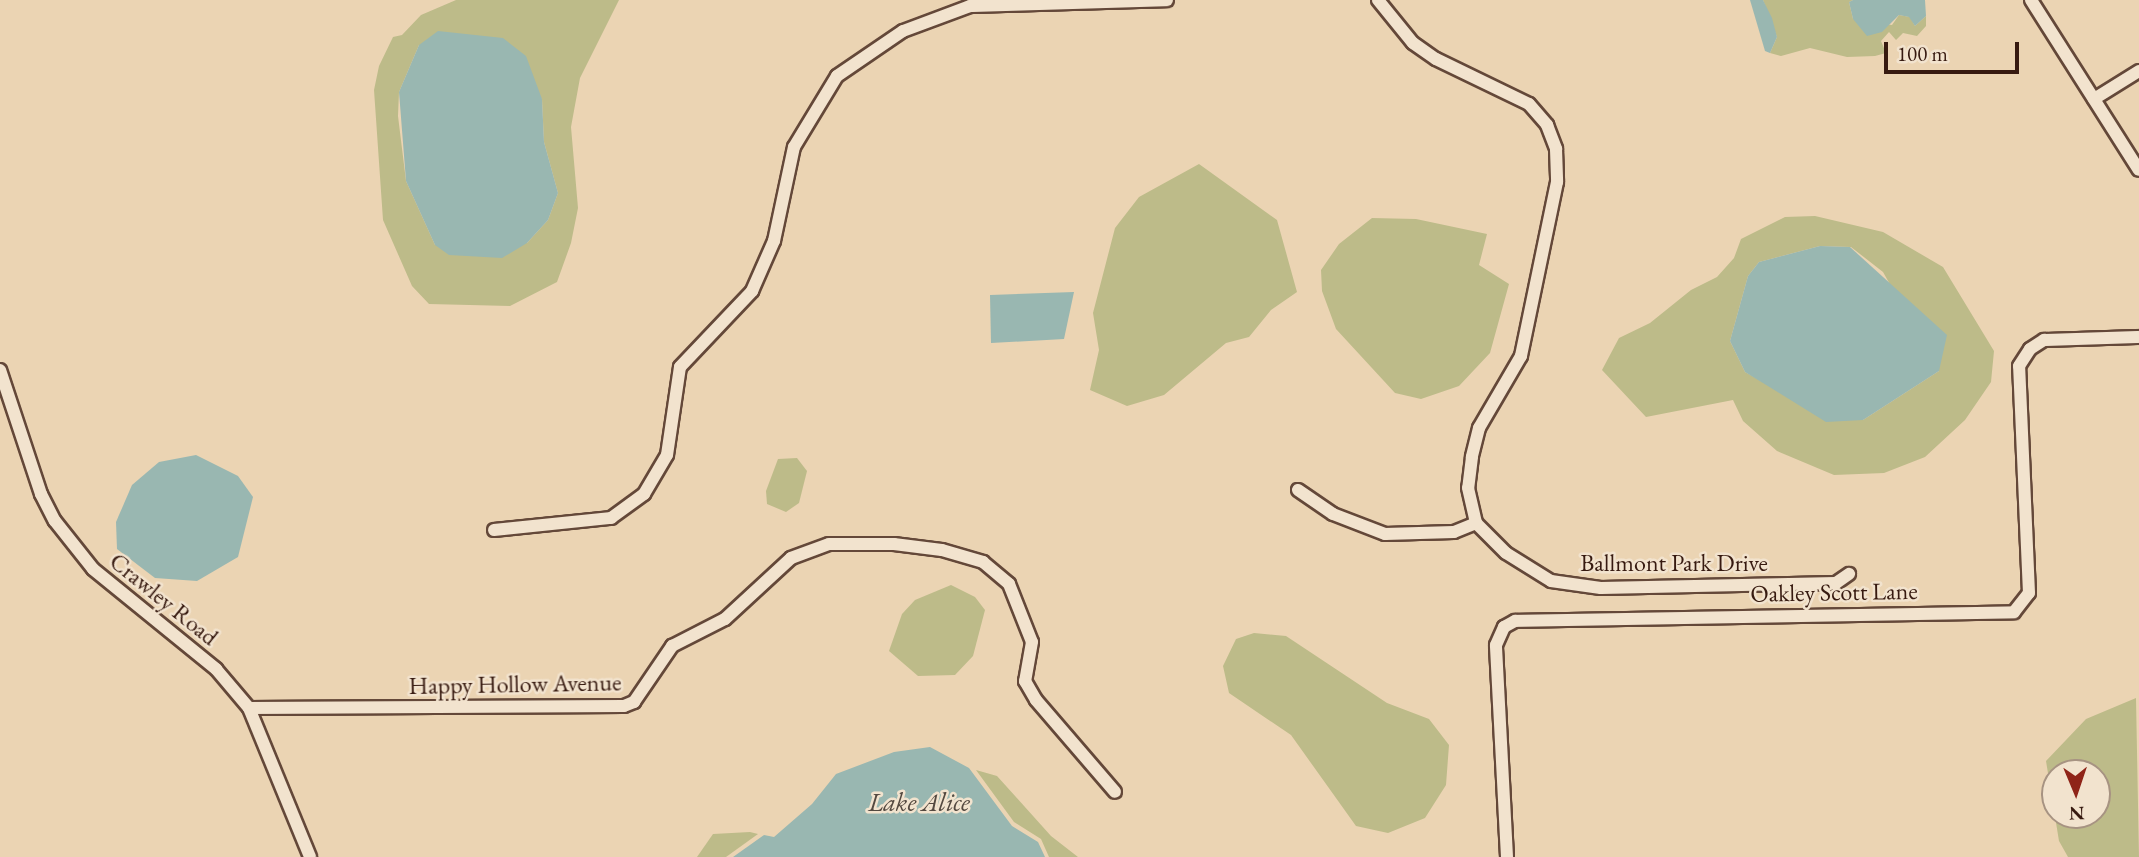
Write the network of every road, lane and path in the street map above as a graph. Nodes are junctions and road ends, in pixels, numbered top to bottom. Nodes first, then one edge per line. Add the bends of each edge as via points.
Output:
1 (1167, 0) edge
2 (1378, 0) edge
3 (2031, 0) edge
4 (2139, 71) edge
5 (2094, 99) junction
6 (2139, 170) edge
7 (2139, 337) edge
8 (0, 370) edge
9 (2, 383) edge
10 (1298, 490) dead end
11 (1476, 523) junction
12 (494, 530) dead end
13 (1849, 574) dead end
14 (249, 708) junction
15 (1115, 792) dead end
16 (310, 857) edge
17 (1507, 857) edge

1 - 12 street via 970,6 903,31 836,76 794,147 775,241 751,291 680,368 667,455 644,494 611,518
2 - 11 street via 1413,43 1436,59 1529,104 1548,125 1556,149 1557,182 1521,356 1479,428 1472,457 1468,488
3 - 5 street
4 - 5 street
5 - 6 street
7 - 17 street, Oakley Scott Lane via 2044,340 2030,348 2019,366 2029,593 2014,612 1515,621 1504,627 1496,645
8 - 9 street, Crawley Road
9 - 14 street, Crawley Road via 41,494 72,546 93,569 216,669
10 - 11 street via 1333,514 1385,534 1454,532
11 - 13 street, Ballmont Park Drive via 1506,553 1551,581 1601,588 1836,583
14 - 15 street, Happy Hollow Avenue via 624,706 634,702 672,646 725,619 791,558 829,544 894,544 942,550 983,562 1009,584 1032,642 1025,681
14 - 16 street, Crawley Road

